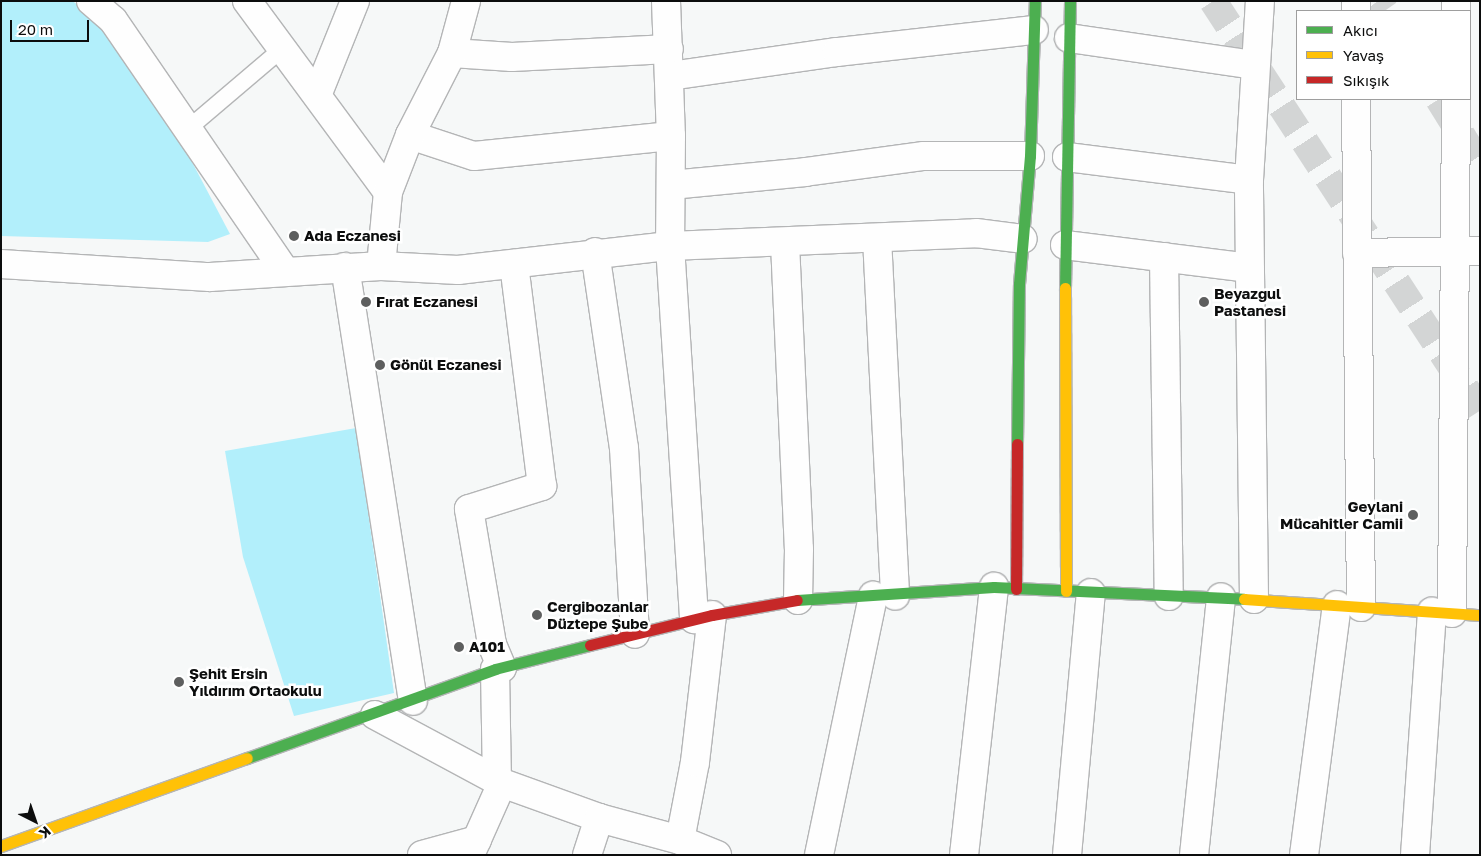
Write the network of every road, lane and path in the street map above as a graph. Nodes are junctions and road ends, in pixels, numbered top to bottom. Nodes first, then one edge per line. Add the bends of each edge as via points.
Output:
1 (91, 1) edge
2 (355, 1) edge
3 (466, 1) edge
4 (666, 1) edge
5 (1034, 1) edge
6 (1070, 1) edge
7 (1260, 1) edge
8 (251, 3) edge
9 (1034, 30) junction
10 (1069, 38) junction
11 (284, 48) junction
12 (669, 49) junction
13 (452, 53) junction
14 (1254, 65) junction
15 (670, 76) junction
16 (318, 93) junction
17 (1356, 100) edge
18 (1456, 100) edge
19 (189, 128) junction
20 (410, 135) junction
21 (672, 136) junction
22 (1030, 156) junction
23 (1066, 158) junction
24 (1248, 180) junction
25 (671, 185) junction
26 (388, 192) junction
27 (877, 238) junction
28 (1023, 239) junction
29 (786, 243) junction
30 (1065, 244) junction
31 (670, 246) junction
32 (1468, 251) edge
33 (595, 252) junction
34 (1357, 253) junction
35 (1164, 258) junction
36 (1, 264) edge
37 (514, 264) junction
38 (381, 266) junction
39 (345, 267) junction
40 (1250, 268) junction
41 (284, 270) junction
42 (1005, 588) junction
43 (1078, 592) junction
44 (884, 596) junction
45 (1169, 596) junction
46 (1221, 597) junction
47 (1254, 599) junction
48 (798, 600) junction
49 (1349, 606) junction
50 (1442, 612) junction
51 (1480, 615) edge
52 (703, 617) junction
53 (635, 634) junction
54 (498, 669) junction
55 (413, 701) junction
56 (375, 715) junction
57 (500, 781) junction
58 (599, 818) junction
59 (680, 840) junction
60 (1, 846) edge
61 (474, 847) edge
62 (422, 855) edge
63 (587, 855) edge
64 (717, 855) edge
65 (819, 855) edge
66 (964, 855) edge
67 (1067, 855) edge
68 (1194, 855) edge
69 (1304, 855) edge
70 (1414, 855) edge

1 - 19 street via 113,20
2 - 16 street
3 - 13 street
4 - 12 street
5 - 9 main road
6 - 10 main road
7 - 14 street
8 - 11 street
9 - 15 street via 837,52
9 - 22 main road
10 - 14 street
10 - 23 main road
11 - 16 street
11 - 19 lane
12 - 13 street via 512,57
12 - 15 street
13 - 20 street
14 - 24 street
15 - 21 street
16 - 26 street
17 - 34 street
18 - 32 street
19 - 41 street
20 - 21 street via 474,156
20 - 26 street
21 - 25 street
22 - 25 street via 924,156
22 - 28 main road
23 - 24 street
23 - 30 main road
24 - 40 street
25 - 31 street
26 - 38 street
27 - 28 street via 976,233
27 - 29 street
27 - 44 street
28 - 42 main road
29 - 31 street
29 - 48 street via 799,549
30 - 35 street
30 - 43 main road
31 - 33 street
31 - 52 street
32 - 34 street
32 - 50 street
33 - 37 street
33 - 53 street via 624,448
34 - 49 street
35 - 40 street
35 - 45 street
36 - 41 street via 210,277
37 - 38 street via 458,270
37 - 54 street via 542,486 469,509
38 - 39 street
39 - 41 street
39 - 55 street
40 - 47 street
42 - 43 main road
42 - 44 main road
42 - 66 street via 976,721
43 - 45 main road
43 - 67 street
44 - 48 main road
44 - 65 street
45 - 46 main road
46 - 47 main road
46 - 68 street
47 - 49 main road
48 - 52 main road
49 - 50 main road
49 - 69 street
50 - 51 main road
50 - 70 street
52 - 53 main road
52 - 59 street via 695,762
53 - 54 main road
54 - 55 main road
54 - 57 street
55 - 56 main road
56 - 57 street
56 - 60 main road
57 - 58 street
57 - 61 street
58 - 59 street
58 - 63 street
59 - 64 street
61 - 62 street

